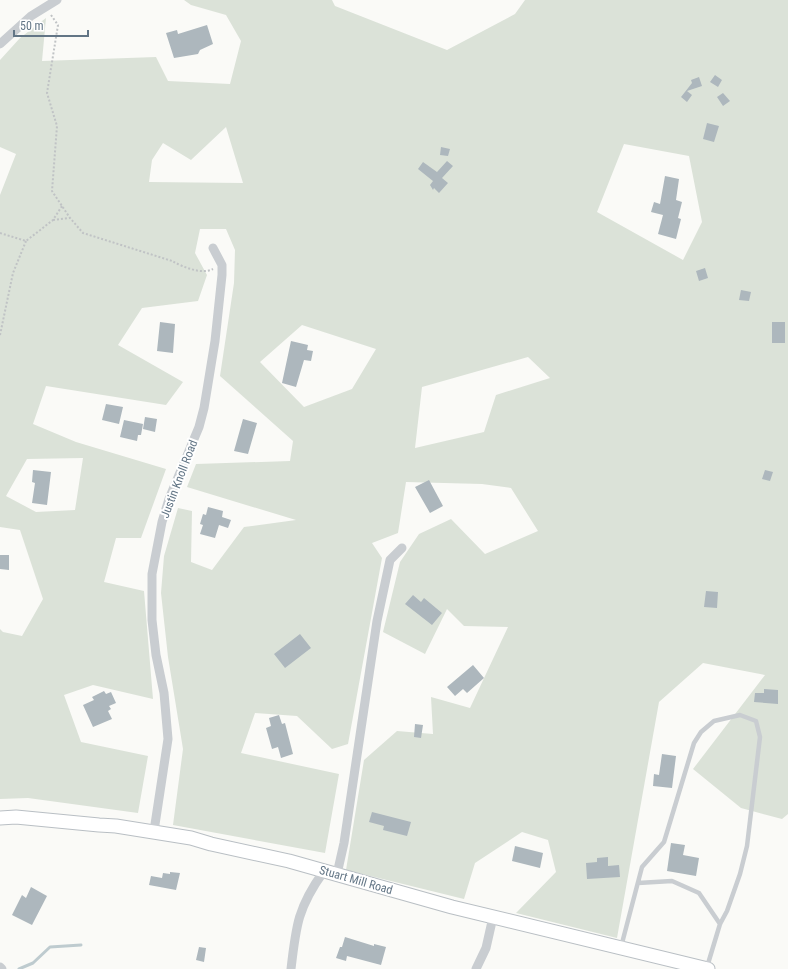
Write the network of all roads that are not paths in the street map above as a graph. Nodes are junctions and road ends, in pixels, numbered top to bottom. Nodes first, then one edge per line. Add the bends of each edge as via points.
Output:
1 (57, 0) edge
2 (0, 44) edge
3 (213, 248) dead end
4 (402, 548) dead end
5 (0, 818) edge
6 (154, 831) junction
7 (324, 871) junction
8 (337, 874) junction
9 (638, 883) junction
10 (493, 917) junction
11 (720, 924) junction
12 (621, 948) junction
13 (0, 966) edge
14 (2, 969) edge
15 (290, 969) edge
16 (476, 969) edge
17 (707, 969) edge

1 - 2 street via 31,16
3 - 6 street, Justin Knoll Road via 222,265 216,334 204,408 164,516 152,574 152,620 164,693 168,739
4 - 8 street via 393,557 388,568 377,621 344,843
5 - 6 main road, Stuart Mill Road via 55,820
6 - 7 main road, Stuart Mill Road
7 - 8 main road, Stuart Mill Road
7 - 15 street via 305,900 298,920
8 - 10 main road, Stuart Mill Road
9 - 11 lane via 672,881 699,893
9 - 11 lane via 642,867 664,842 694,743 701,732 714,721 740,715 756,721 760,737 747,846 740,874
9 - 12 lane
10 - 12 main road, Stuart Mill Road
10 - 16 street via 486,948
11 - 17 lane
12 - 17 main road, Stuart Mill Road
13 - 14 street

